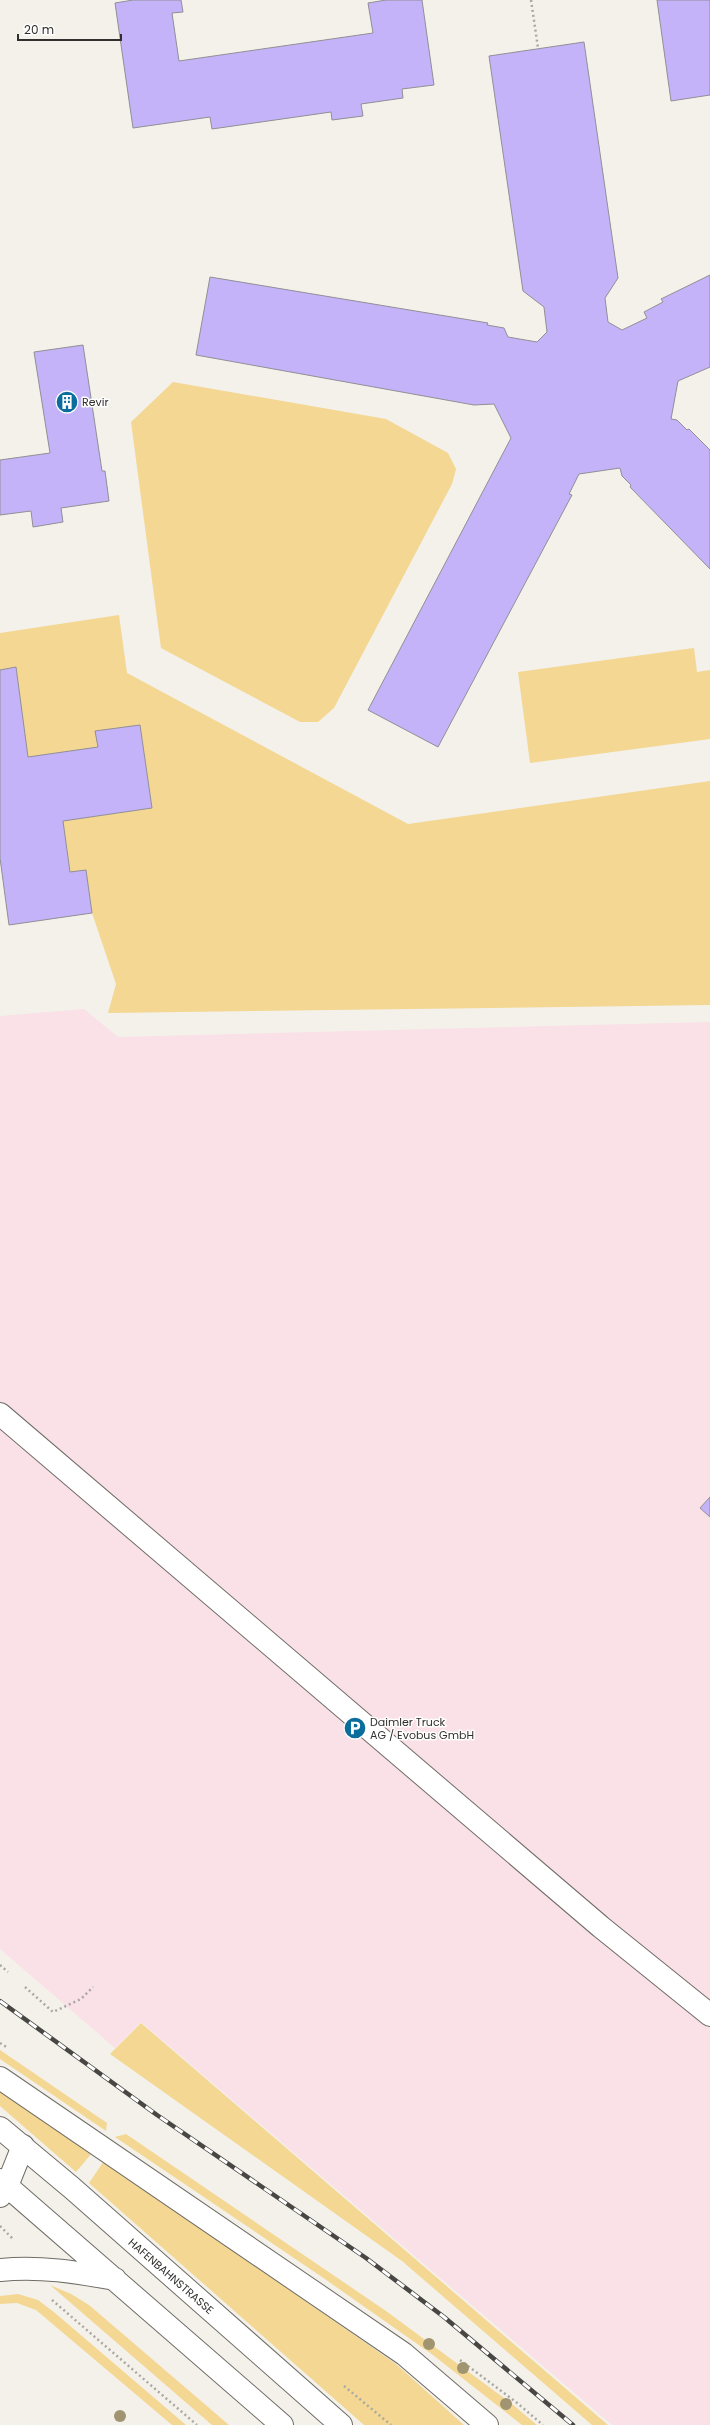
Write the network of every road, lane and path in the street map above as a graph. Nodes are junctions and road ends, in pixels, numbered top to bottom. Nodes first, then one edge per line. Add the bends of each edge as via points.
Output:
1 (531, 0) edge
2 (538, 48) dead end
3 (0, 1414) edge
4 (0, 1965) edge
5 (8, 1972) dead end
6 (93, 1987) dead end
7 (25, 1988) dead end
8 (710, 2015) edge
9 (0, 2078) edge
10 (0, 2128) edge
11 (23, 2146) junction
12 (0, 2158) edge
13 (2, 2187) edge
14 (0, 2270) edge
15 (115, 2279) junction
16 (50, 2299) dead end
17 (197, 2425) edge
18 (282, 2425) edge
19 (341, 2425) edge
20 (487, 2425) edge

1 - 2 path
3 - 8 main road via 601,1927
4 - 5 path
6 - 7 path via 81,1999 53,2012
9 - 20 main road via 404,2354
10 - 11 main road, HAFENBAHNSTRASSE
11 - 12 main road
11 - 13 main road
11 - 19 main road, HAFENBAHNSTRASSE
13 - 15 main road
14 - 15 main road via 29,2267 59,2269
15 - 18 main road
16 - 17 path

